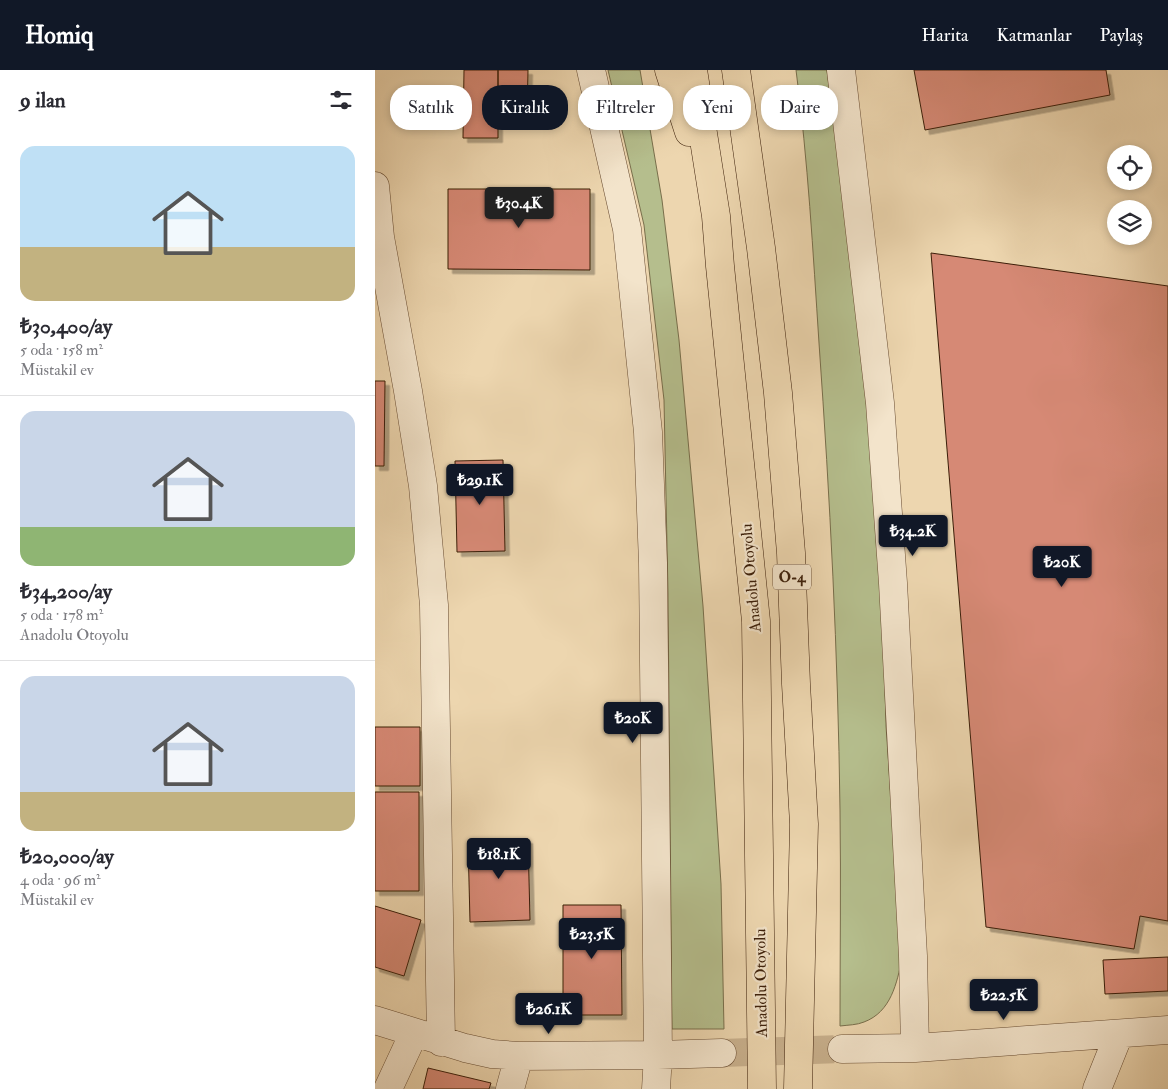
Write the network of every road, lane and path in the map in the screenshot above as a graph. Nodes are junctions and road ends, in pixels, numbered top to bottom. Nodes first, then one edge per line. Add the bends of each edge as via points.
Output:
1 (591, 70) edge
2 (669, 70) edge
3 (693, 70) edge
4 (736, 70) edge
5 (841, 70) edge
6 (375, 186) edge
7 (716, 216) junction
8 (377, 237) edge
9 (375, 1020) edge
10 (1168, 1030) edge
11 (414, 1033) junction
12 (1119, 1034) junction
13 (441, 1042) junction
14 (915, 1048) junction
15 (841, 1049) tunnel mouth
16 (722, 1053) tunnel mouth
17 (519, 1056) junction
18 (658, 1056) junction
19 (388, 1089) edge
20 (510, 1089) edge
21 (655, 1089) edge
22 (762, 1089) edge
23 (798, 1089) edge
24 (1097, 1089) edge

1 - 18 street via 627,230 648,432 653,563
2 - 7 highway
3 - 7 highway, Anadolu Otoyolu / O-4
4 - 23 highway, O-4 via 778,393 791,553 795,684 805,824
5 - 14 street via 879,403 893,574
6 - 8 street
7 - 22 highway, Anadolu Otoyolu / O-4 via 756,621
8 - 13 street via 408,391 423,486 435,605
9 - 11 street
10 - 12 street
11 - 13 street
11 - 19 street
12 - 14 street
12 - 24 street
13 - 17 street
14 - 15 street
16 - 18 street
17 - 18 street
17 - 20 street
18 - 21 street

